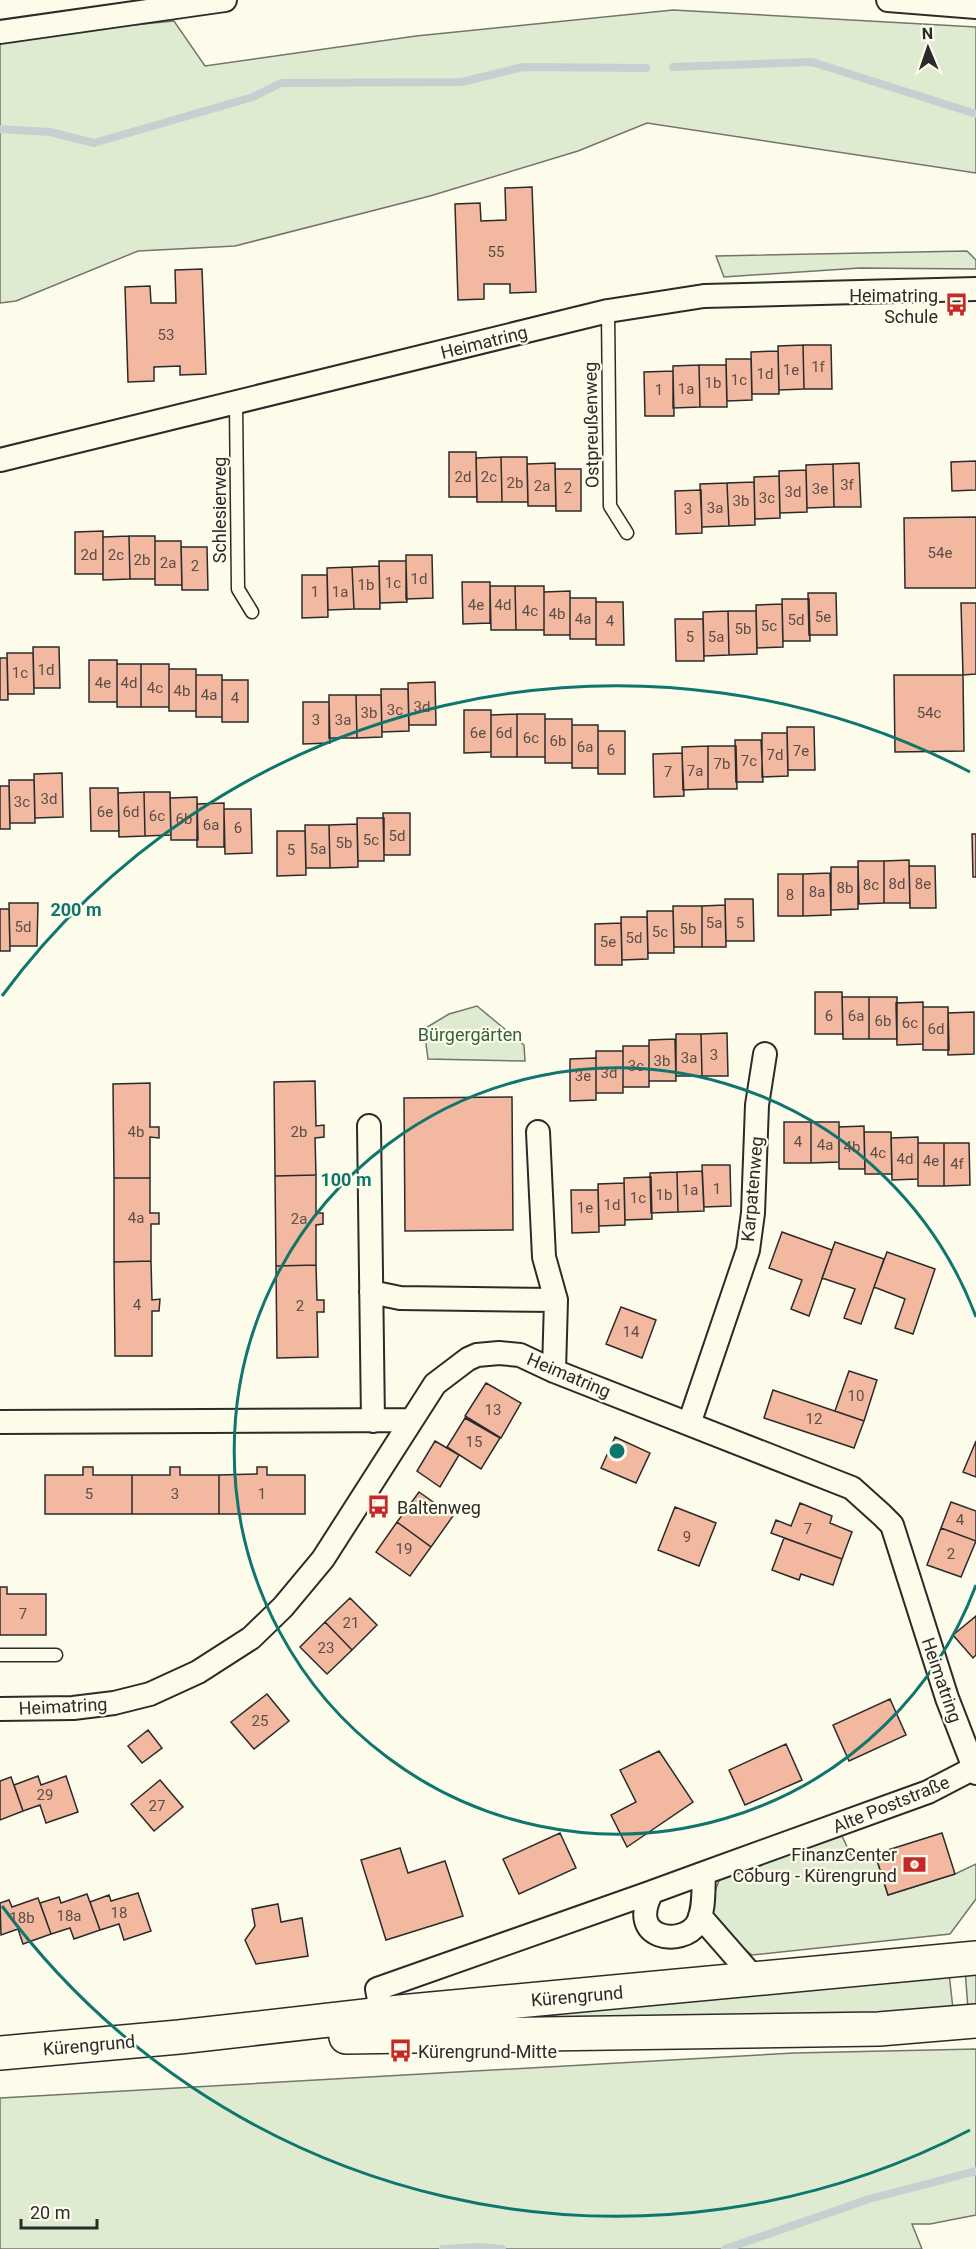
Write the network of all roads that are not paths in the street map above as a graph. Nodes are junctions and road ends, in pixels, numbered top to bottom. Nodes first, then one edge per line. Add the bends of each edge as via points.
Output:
1 (225, 0) edge
2 (888, 0) edge
3 (976, 7) edge
4 (0, 32) edge
5 (976, 289) edge
6 (608, 311) junction
7 (236, 404) junction
8 (0, 460) edge
9 (627, 533) dead end
10 (252, 612) dead end
11 (765, 1054) dead end
12 (369, 1126) dead end
13 (538, 1132) dead end
14 (371, 1292) junction
15 (556, 1300) junction
16 (554, 1371) junction
17 (411, 1420) junction
18 (373, 1421) junction
19 (0, 1422) edge
20 (689, 1424) junction
21 (0, 1655) edge
22 (56, 1655) dead end
23 (0, 1709) edge
24 (976, 1770) edge
25 (704, 1873) junction
26 (652, 1892) junction
27 (700, 1916) junction
28 (972, 1952) edge
29 (755, 1979) junction
30 (976, 2021) edge
31 (383, 2025) junction
32 (0, 2053) edge

1 - 4 street
2 - 3 street
5 - 6 street, Heimatring via 704,296
6 - 7 street, Heimatring
6 - 9 lane, Ostpreußenweg via 610,506
7 - 8 street, Heimatring
7 - 10 lane, Schlesierweg via 238,589
11 - 20 street, Karpatenweg via 748,1250
12 - 14 street
13 - 15 street via 544,1257
14 - 15 street via 400,1298
14 - 18 street
15 - 16 street
16 - 17 street, Heimatring via 520,1355 477,1355 435,1384
16 - 20 street, Heimatring
17 - 18 street
17 - 23 street, Heimatring via 323,1560 250,1638 198,1672 150,1694 73,1708
18 - 19 street
20 - 24 street, Heimatring via 852,1488 892,1525 947,1698
21 - 22 lane
24 - 25 street, Alte Poststraße via 868,1815
25 - 26 street, Alte Poststraße
25 - 27 street
26 - 27 street via 644,1915 652,1931 678,1936 696,1926
26 - 31 street, Alte Poststraße via 377,1989
27 - 29 street
28 - 29 main road, Kürengrund
29 - 31 main road, Kürengrund
30 - 31 main road, Kürengrund via 879,2029
31 - 32 main road, Kürengrund

